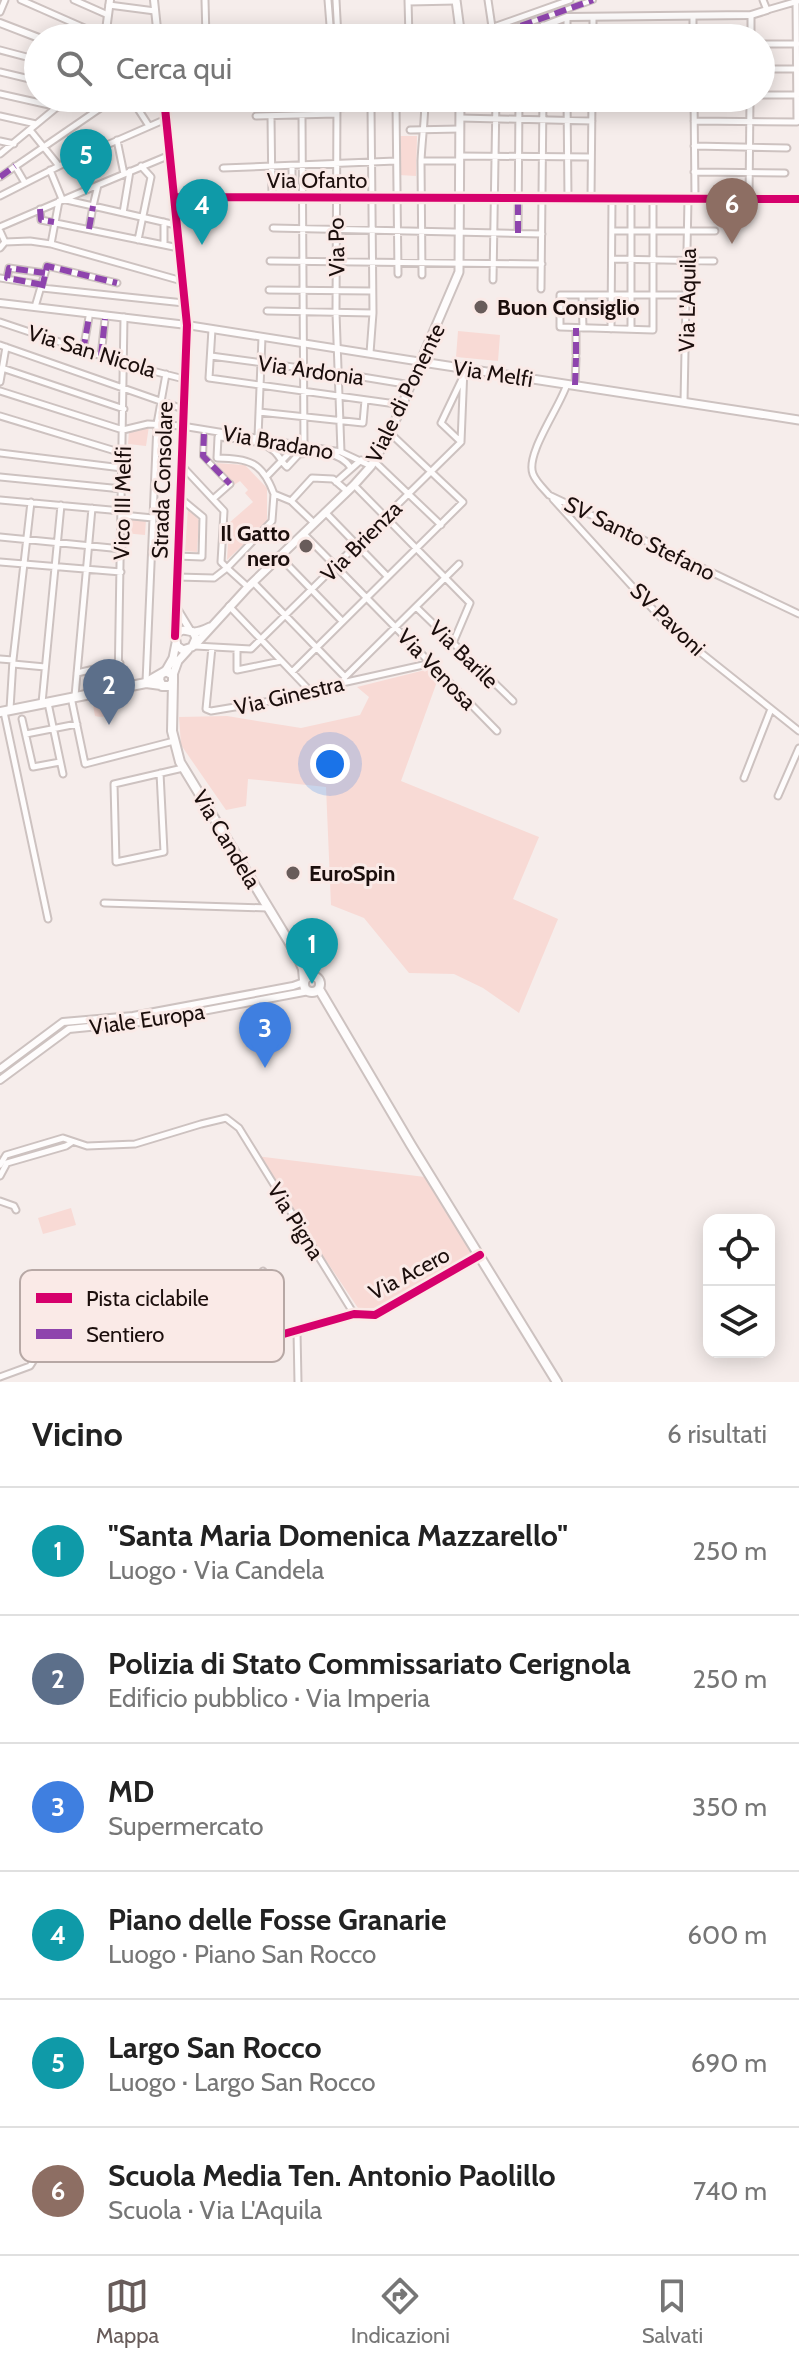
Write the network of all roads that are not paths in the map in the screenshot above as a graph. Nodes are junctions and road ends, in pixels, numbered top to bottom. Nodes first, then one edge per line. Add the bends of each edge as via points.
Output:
1 (5, 0) edge
2 (21, 0) edge
3 (74, 0) edge
4 (154, 0) edge
5 (205, 0) edge
6 (328, 0) edge
7 (336, 0) edge
8 (488, 0) edge
9 (570, 0) edge
10 (593, 0) edge
11 (763, 0) edge
12 (408, 1) edge
13 (456, 1) edge
14 (798, 1) edge
15 (110, 2) edge
16 (767, 10) junction
17 (155, 11) junction
18 (0, 12) edge
19 (108, 15) junction
20 (751, 15) junction
21 (693, 16) junction
22 (567, 17) junction
23 (593, 17) junction
24 (0, 23) edge
25 (75, 24) edge
26 (107, 24) edge
27 (156, 24) edge
28 (206, 24) edge
29 (330, 24) edge
30 (337, 24) edge
31 (409, 24) edge
32 (461, 24) edge
33 (492, 24) edge
34 (501, 24) edge
35 (526, 24) edge
36 (546, 24) edge
37 (567, 24) edge
38 (593, 24) edge
39 (693, 24) edge
40 (751, 24) edge
41 (24, 32) edge
42 (775, 44) edge
43 (797, 44) junction
44 (0, 50) edge
45 (24, 56) edge
46 (775, 69) edge
47 (797, 69) junction
48 (0, 72) edge
49 (24, 78) edge
50 (0, 94) edge
51 (775, 95) edge
52 (797, 95) edge
53 (24, 99) edge
54 (52, 112) edge
55 (95, 112) edge
56 (140, 112) edge
57 (165, 112) edge
58 (328, 112) edge
59 (336, 112) edge
60 (371, 112) edge
61 (396, 112) edge
62 (425, 112) edge
63 (460, 112) edge
64 (496, 112) edge
65 (519, 112) edge
66 (543, 112) edge
67 (567, 112) edge
68 (592, 112) edge
69 (694, 112) edge
70 (750, 112) edge
71 (302, 115) junction
72 (0, 116) edge
73 (256, 116) dead end
74 (271, 116) junction
75 (460, 118) junction
76 (166, 119) junction
77 (496, 119) junction
78 (519, 119) junction
79 (543, 120) junction
80 (567, 120) junction
81 (592, 121) junction
82 (694, 121) junction
83 (750, 122) junction
84 (797, 122) edge
85 (36, 124) junction
86 (149, 126) junction
87 (425, 129) junction
88 (460, 129) junction
89 (30, 130) junction
90 (410, 130) dead end
91 (117, 140) junction
92 (0, 141) edge
93 (14, 144) junction
94 (694, 146) junction
95 (45, 147) junction
96 (749, 147) junction
97 (787, 148) dead end
98 (0, 154) edge
99 (170, 155) junction
100 (496, 156) junction
101 (518, 157) junction
102 (543, 157) junction
103 (568, 157) junction
104 (591, 157) junction
105 (460, 159) junction
106 (396, 161) junction
107 (421, 161) junction
108 (373, 163) junction
109 (336, 164) junction
110 (15, 166) junction
111 (59, 166) junction
112 (141, 166) junction
113 (271, 166) junction
114 (292, 166) junction
115 (302, 166) junction
116 (223, 168) dead end
117 (50, 170) junction
118 (127, 172) junction
119 (694, 172) junction
120 (749, 173) junction
121 (785, 173) dead end
122 (0, 177) edge
123 (25, 183) junction
124 (98, 185) junction
125 (0, 196) edge
126 (174, 197) junction
127 (272, 198) junction
128 (292, 198) junction
129 (301, 198) junction
130 (335, 198) junction
131 (373, 198) junction
132 (397, 198) junction
133 (422, 198) junction
134 (496, 198) junction
135 (518, 198) junction
136 (568, 198) junction
137 (460, 199) junction
138 (543, 199) junction
139 (591, 199) junction
140 (612, 199) junction
141 (631, 199) junction
142 (653, 199) junction
143 (691, 199) junction
144 (799, 199) edge
145 (60, 200) junction
146 (749, 200) junction
147 (93, 206) junction
148 (40, 209) junction
149 (123, 213) junction
150 (142, 217) junction
151 (54, 222) junction
152 (164, 222) junction
153 (176, 225) junction
154 (273, 228) dead end
155 (0, 229) edge
156 (89, 229) junction
157 (302, 229) junction
158 (336, 230) junction
159 (373, 231) junction
160 (397, 231) junction
161 (422, 231) junction
162 (612, 231) junction
163 (631, 231) junction
164 (653, 231) junction
165 (688, 231) junction
166 (715, 231) dead end
167 (460, 232) junction
168 (495, 233) junction
169 (518, 233) junction
170 (542, 234) junction
171 (138, 240) junction
172 (5, 242) junction
173 (51, 244) junction
174 (164, 245) junction
175 (0, 248) edge
176 (179, 248) junction
177 (612, 259) junction
178 (631, 260) junction
179 (653, 260) junction
180 (688, 260) junction
181 (270, 261) dead end
182 (302, 261) junction
183 (336, 261) junction
184 (373, 261) junction
185 (714, 261) dead end
186 (398, 262) junction
187 (422, 262) junction
188 (460, 262) junction
189 (494, 263) junction
190 (542, 264) junction
191 (46, 269) junction
192 (398, 274) dead end
193 (422, 275) dead end
194 (3, 278) edge
195 (493, 280) dead end
196 (182, 281) junction
197 (117, 283) dead end
198 (42, 286) junction
199 (541, 289) dead end
200 (269, 290) dead end
201 (303, 290) junction
202 (337, 290) junction
203 (372, 291) junction
204 (611, 294) junction
205 (631, 294) junction
206 (653, 294) junction
207 (582, 295) junction
208 (687, 295) junction
209 (0, 303) edge
210 (184, 303) junction
211 (35, 307) junction
212 (267, 311) dead end
213 (303, 312) junction
214 (336, 313) junction
215 (373, 313) junction
216 (89, 317) dead end
217 (124, 317) junction
218 (105, 319) dead end
219 (0, 322) edge
220 (187, 325) junction
221 (580, 328) junction
222 (212, 329) junction
223 (611, 329) junction
224 (631, 329) junction
225 (262, 337) junction
226 (304, 344) junction
227 (3, 346) edge
228 (337, 348) junction
229 (83, 351) junction
230 (370, 353) junction
231 (101, 356) junction
232 (211, 356) junction
233 (422, 362) junction
234 (261, 363) junction
235 (125, 364) junction
236 (2, 368) junction
237 (304, 368) junction
238 (464, 368) junction
239 (338, 373) junction
240 (166, 374) junction
241 (184, 379) junction
242 (462, 379) junction
243 (0, 382) edge
244 (260, 385) junction
245 (412, 385) junction
246 (571, 385) junction
247 (124, 389) junction
248 (0, 391) edge
249 (304, 391) junction
250 (339, 396) junction
251 (365, 400) junction
252 (160, 401) junction
253 (684, 402) junction
254 (403, 405) junction
255 (124, 409) junction
256 (183, 409) junction
257 (259, 412) junction
258 (0, 416) edge
259 (304, 417) junction
260 (340, 420) junction
261 (799, 420) edge
262 (157, 424) junction
263 (182, 426) junction
264 (123, 430) junction
265 (390, 433) junction
266 (204, 434) dead end
267 (226, 435) junction
268 (258, 437) junction
269 (461, 442) junction
270 (297, 445) junction
271 (304, 446) junction
272 (341, 452) junction
273 (0, 453) edge
274 (122, 453) junction
275 (361, 460) junction
276 (281, 463) junction
277 (373, 463) junction
278 (181, 465) junction
279 (122, 468) junction
280 (351, 468) junction
281 (432, 472) junction
282 (0, 477) edge
283 (267, 477) junction
284 (336, 482) junction
285 (230, 484) joint
286 (354, 485) junction
287 (122, 489) junction
288 (347, 491) junction
289 (274, 494) junction
290 (409, 494) junction
291 (549, 495) junction
292 (180, 498) junction
293 (213, 499) junction
294 (0, 500) edge
295 (291, 501) junction
296 (31, 502) junction
297 (61, 505) junction
298 (92, 508) junction
299 (325, 512) junction
300 (122, 513) junction
301 (153, 518) junction
302 (385, 518) junction
303 (314, 523) junction
304 (441, 525) junction
305 (303, 533) junction
306 (0, 537) edge
307 (28, 540) junction
308 (57, 543) junction
309 (358, 545) junction
310 (88, 546) junction
311 (416, 548) junction
312 (122, 549) junction
313 (177, 556) junction
314 (279, 556) junction
315 (0, 562) edge
316 (23, 564) junction
317 (459, 564) dead end
318 (55, 566) junction
319 (336, 566) junction
320 (227, 568) junction
321 (87, 570) junction
322 (121, 572) junction
323 (387, 576) junction
324 (177, 577) junction
325 (445, 578) junction
326 (250, 585) junction
327 (312, 590) junction
328 (366, 597) junction
329 (229, 606) junction
330 (176, 607) junction
331 (416, 607) junction
332 (799, 614) edge
333 (286, 616) junction
334 (342, 621) junction
335 (212, 627) junction
336 (396, 627) junction
337 (192, 631) junction
338 (205, 634) junction
339 (176, 640) junction
340 (261, 640) junction
341 (453, 643) junction
342 (193, 647) junction
343 (210, 647) junction
344 (317, 648) junction
345 (237, 650) junction
346 (0, 659) edge
347 (281, 661) junction
348 (13, 662) junction
349 (120, 663) junction
350 (432, 663) junction
351 (45, 667) junction
352 (292, 672) junction
353 (77, 673) junction
354 (166, 679) junction
355 (344, 680) junction
356 (146, 683) junction
357 (118, 688) junction
358 (312, 694) junction
359 (73, 697) junction
360 (513, 701) dead end
361 (45, 703) junction
362 (771, 709) junction
363 (5, 711) edge
364 (22, 719) dead end
365 (77, 724) junction
366 (54, 728) junction
367 (497, 731) dead end
368 (799, 731) edge
369 (26, 734) junction
370 (174, 741) junction
371 (799, 748) edge
372 (60, 762) junction
373 (183, 768) junction
374 (160, 773) junction
375 (63, 774) dead end
376 (744, 778) dead end
377 (778, 796) dead end
378 (104, 903) dead end
379 (269, 908) junction
380 (48, 919) dead end
381 (306, 977) junction
382 (316, 993) junction
383 (0, 1069) edge
384 (0, 1080) edge
385 (73, 1142) junction
386 (0, 1165) edge
387 (0, 1176) edge
388 (0, 1201) edge
389 (16, 1210) dead end
390 (480, 1255) junction
391 (354, 1314) junction
392 (297, 1331) junction
393 (284, 1335) edge
394 (32, 1362) edge
395 (1, 1375) edge
396 (298, 1382) edge
397 (557, 1382) edge

1 - 18 street
2 - 25 street
3 - 19 street
4 - 17 street
5 - 28 street
6 - 29 street
7 - 30 street
8 - 33 street
9 - 34 street
10 - 35 street
11 - 16 street
12 - 13 street
12 - 31 street
13 - 32 main road
14 - 16 street
14 - 43 street
15 - 17 street
15 - 19 street
16 - 20 street
17 - 27 street
19 - 26 street
20 - 21 street
20 - 40 street
21 - 23 street
21 - 39 street
22 - 23 street
22 - 36 street
22 - 37 street
23 - 38 street
24 - 41 street
42 - 43 street
43 - 47 street
44 - 45 street
46 - 47 street
47 - 52 street
48 - 49 street
50 - 53 street
51 - 52 street
52 - 84 street
54 - 85 street
55 - 95 street
56 - 86 street
57 - 76 street, Strada Consolare
58 - 71 street
59 - 109 street, Via Po
60 - 108 street
61 - 106 street
62 - 87 street
63 - 75 main road, Viale di Ponente
64 - 77 street
65 - 78 street
66 - 79 street
67 - 80 street
68 - 81 street
69 - 82 street, Via L'Aquila
70 - 83 street
71 - 74 street
71 - 115 street
72 - 85 street
73 - 74 street
74 - 113 street
75 - 77 street
75 - 88 main road, Viale di Ponente
76 - 86 street
76 - 99 street, Strada Consolare
77 - 78 street
77 - 100 street
78 - 79 street
78 - 101 street
79 - 80 street
79 - 102 street
80 - 81 street
80 - 103 street
81 - 104 street
82 - 83 street
82 - 94 street, Via L'Aquila
83 - 84 street
83 - 96 street
85 - 89 street
86 - 91 street
87 - 88 street
87 - 90 street
87 - 107 street
88 - 105 main road, Viale di Ponente
89 - 93 street
89 - 95 street
91 - 111 street
91 - 118 street
92 - 93 street
93 - 98 street
94 - 96 street
94 - 119 street, Via L'Aquila
95 - 110 street
95 - 111 street
96 - 97 street
96 - 120 street
99 - 112 street
99 - 126 street, Strada Consolare
100 - 101 street
100 - 105 street
100 - 134 street
101 - 102 street
101 - 135 street
102 - 103 street
102 - 138 street
103 - 104 street
103 - 136 street
104 - 139 street
105 - 107 street
105 - 137 main road, Viale di Ponente
106 - 108 street
106 - 132 street
107 - 133 street
108 - 109 street
108 - 131 street
109 - 115 street
109 - 130 street, Via Po
110 - 122 street
110 - 123 street
111 - 117 street
112 - 118 street
112 - 150 street via 151,177
113 - 114 street
113 - 116 street
113 - 127 street
114 - 115 street
114 - 128 street
115 - 129 street
117 - 123 street
117 - 145 street
118 - 124 street
118 - 149 street
119 - 120 street
119 - 143 street, Via L'Aquila
120 - 121 street
120 - 146 street
123 - 125 street
124 - 145 street
124 - 147 street
126 - 127 street, Via Ofanto
126 - 153 street, Strada Consolare
127 - 128 street, Via Ofanto
128 - 129 street, Via Ofanto
129 - 130 street, Via Ofanto
129 - 157 street
130 - 131 street, Via Ofanto
130 - 158 street, Via Po
131 - 132 street, Via Ofanto
131 - 159 street
132 - 133 street, Via Ofanto
132 - 160 street
133 - 137 street, Via Ofanto
133 - 161 street
134 - 135 street, Via Ofanto
134 - 137 street, Via Ofanto
134 - 168 street
135 - 138 street, Via Ofanto
135 - 169 street
136 - 138 street, Via Ofanto
136 - 139 street, Via Ofanto
137 - 167 main road, Viale di Ponente
138 - 170 street
139 - 140 street, Via Ofanto
140 - 141 street, Via Ofanto
140 - 162 street
141 - 142 street, Via Ofanto
141 - 163 street
142 - 143 street, Via Ofanto
142 - 164 street
143 - 146 street, Via Ofanto
143 - 165 street, Via L'Aquila
144 - 146 street, Via Ofanto
145 - 147 street
145 - 148 street
145 - 151 street
147 - 149 street
147 - 156 street
148 - 151 street via 41,220
148 - 155 street
149 - 150 street
150 - 152 street
150 - 171 street
151 - 156 street
151 - 173 street
152 - 153 street
152 - 174 street
153 - 176 street, Strada Consolare
154 - 157 street
155 - 172 street
156 - 171 street
157 - 158 street
157 - 182 street
158 - 159 street
158 - 183 street, Via Po
159 - 160 street
159 - 184 street
160 - 161 street
160 - 186 street
161 - 167 street
161 - 187 street
162 - 163 street
162 - 177 street
163 - 164 street
163 - 178 street
164 - 165 street
164 - 179 street
165 - 166 street
165 - 180 street, Via L'Aquila
167 - 168 street
167 - 188 main road, Viale di Ponente
168 - 169 street
168 - 189 street
169 - 170 street
170 - 190 street
171 - 174 street
172 - 173 street
172 - 175 street
173 - 196 street
174 - 176 street
176 - 196 street, Strada Consolare
177 - 178 street
177 - 204 street
178 - 179 street
178 - 205 street
179 - 180 street
179 - 206 street
180 - 185 street
180 - 208 street, Via L'Aquila
181 - 182 street
182 - 183 street
182 - 201 street
183 - 184 street
183 - 202 street, Via Po
184 - 186 street
184 - 203 street
186 - 187 street
186 - 192 street
187 - 188 street
187 - 193 street
188 - 189 street
188 - 233 main road, Viale di Ponente
189 - 190 street
189 - 195 street
190 - 199 street
191 - 194 street via 9,268
191 - 197 street
191 - 198 street
194 - 198 street
196 - 210 street, Strada Consolare
198 - 210 street
198 - 211 street
200 - 201 street
201 - 202 street
201 - 213 street
202 - 203 street
202 - 214 street, Via Po
203 - 215 street
204 - 205 street
204 - 207 street
204 - 223 street
205 - 206 street
205 - 224 street
206 - 208 street
206 - 224 street via 653,330
207 - 221 street
207 - 221 street via 560,295 560,327
208 - 253 street, Via L'Aquila
209 - 211 street, Via Melfi
210 - 220 street, Strada Consolare
211 - 217 street, Via Melfi
212 - 213 street
213 - 214 street
213 - 226 street
214 - 215 street
214 - 228 street, Via Po
215 - 230 street
216 - 229 street
217 - 220 street, Via Melfi
217 - 235 street, Vico III Melfi
218 - 231 street
219 - 229 street, Via San Nicola
220 - 222 street, Via Melfi
220 - 241 street, Strada Consolare
221 - 223 street
221 - 246 street
222 - 225 street, Via Melfi
222 - 232 street
223 - 224 street
225 - 226 street, Via Melfi
225 - 234 street
226 - 228 street, Via Melfi
226 - 237 street
227 - 236 street
227 - 247 street
228 - 230 street, Via Melfi
228 - 239 street, Via Po
229 - 231 street, Via San Nicola
230 - 233 street, Via Melfi
231 - 235 street, Via San Nicola
232 - 234 street, Via Ardonia
232 - 244 street via 209,378
233 - 238 main road, Via Melfi
233 - 245 main road, Viale di Ponente
234 - 237 street, Via Ardonia
234 - 244 street
235 - 240 street, Via San Nicola
235 - 247 street, Vico III Melfi
236 - 243 street
236 - 255 street
237 - 239 street, Via Ardonia
237 - 249 street
238 - 242 street
238 - 246 main road, Via Melfi
239 - 245 street, Via Ardonia
239 - 250 street, Via Po
240 - 241 street, Via San Nicola
240 - 252 street
241 - 256 street, Strada Consolare
242 - 269 street
242 - 269 street via 441,423
244 - 249 street
244 - 257 street
245 - 254 main road, Viale di Ponente
246 - 253 main road, Via Melfi
246 - 291 street, SV Santo Stefano via 531,460 533,474
247 - 252 street
247 - 255 street, Vico III Melfi
248 - 264 street
249 - 250 street
249 - 259 street
250 - 251 street
250 - 260 street, Via Po
251 - 254 street
251 - 260 street via 363,423
252 - 256 street
252 - 262 street
253 - 261 main road, Via Melfi
254 - 265 main road, Viale di Ponente
255 - 264 street, Vico III Melfi
256 - 263 street, Strada Consolare
257 - 259 street
257 - 268 street
258 - 274 street
259 - 260 street
259 - 271 street
260 - 272 street, Via Po
262 - 263 street, Via Bradano
262 - 264 street, Via Bradano
262 - 301 street
263 - 267 street, Via Bradano
263 - 278 street, Strada Consolare
264 - 274 street, Vico III Melfi
265 - 277 main road, Viale di Ponente
265 - 281 street
266 - 285 street via 203,456
267 - 268 street, Via Bradano
267 - 276 street via 255,442 276,453
267 - 283 street via 218,437 217,458 246,459
268 - 270 street, Via Bradano
269 - 281 street, Via Brienza
270 - 271 street, Via Bradano
270 - 276 street
271 - 272 street, Via Bradano
272 - 275 street, Via Bradano
273 - 279 street
274 - 279 street, Vico III Melfi
275 - 277 street, Via Bradano
275 - 280 street
276 - 280 street via 287,467 299,454 311,453 336,455
276 - 283 street
277 - 286 main road, Viale di Ponente
277 - 290 street, Via Bradano
278 - 292 street, Strada Consolare
278 - 293 street
279 - 287 street, Vico III Melfi
280 - 284 street
281 - 290 street, Via Brienza
281 - 304 street via 463,502
282 - 287 street
283 - 289 street
284 - 288 street
284 - 295 street via 312,478
285 - 293 street
286 - 288 main road, Viale di Ponente
286 - 302 street
287 - 300 street, Vico III Melfi
288 - 299 main road, Viale di Ponente
289 - 295 street
289 - 320 street via 272,521
290 - 302 street, Via Brienza
290 - 304 street, Via Bradano
291 - 332 street, SV Santo Stefano
291 - 362 street, SV Pavoni via 660,617
292 - 313 street, Strada Consolare
292 - 313 street, Strada Consolare via 203,517 202,557
293 - 320 street via 224,511 221,562
294 - 296 street
295 - 303 street
296 - 297 street
296 - 307 street
297 - 298 street
297 - 308 street
298 - 300 street
298 - 310 street
299 - 303 main road, Viale di Ponente
299 - 309 street
300 - 301 street
300 - 312 street, Vico III Melfi
301 - 356 street
302 - 309 street, Via Brienza
302 - 311 street
303 - 305 main road, Viale di Ponente
304 - 311 street
305 - 314 main road, Viale di Ponente
305 - 319 street
306 - 307 street
307 - 308 street
307 - 316 street
308 - 310 street
308 - 318 street
309 - 319 street, Via Brienza
309 - 323 street
310 - 312 street
310 - 321 street
311 - 323 street
311 - 325 street
312 - 322 street, Vico III Melfi
313 - 324 street, Strada Consolare
314 - 326 main road, Viale di Ponente
314 - 327 street
315 - 316 street
316 - 318 street
316 - 348 street
317 - 325 street
318 - 321 street
318 - 351 street
319 - 327 street, Via Brienza
319 - 328 street, Via Venosa
320 - 324 street via 214,578
320 - 326 street
321 - 322 street
321 - 353 street
322 - 349 street, Vico III Melfi
323 - 328 street
324 - 330 street, Strada Consolare
325 - 331 street
325 - 341 street via 470,603
326 - 329 main road, Viale di Ponente
326 - 333 street
327 - 333 street, Via Brienza
327 - 334 street
328 - 334 street
328 - 336 street, Via Venosa
329 - 335 main road, Viale di Ponente
329 - 340 street
330 - 337 street
330 - 339 street, Strada Consolare
331 - 336 street
331 - 341 street, Via Barile
333 - 340 street, Via Brienza
333 - 344 street
334 - 344 street
335 - 337 main road
335 - 338 main road, Viale di Ponente
336 - 350 street, Via Venosa
336 - 355 street
337 - 339 main road via 183,629
337 - 342 main road
338 - 342 main road, Viale di Ponente
338 - 343 street
339 - 342 main road via 183,650
339 - 354 main road
340 - 345 street via 251,649
340 - 347 street
341 - 360 street, Via Barile
342 - 343 street
342 - 354 main road, Viale di Ponente
343 - 345 street
343 - 358 street, Via Ginestra via 206,709
344 - 352 street
344 - 355 street
345 - 347 street via 237,670
346 - 348 street
347 - 352 street
348 - 351 street
348 - 363 street
349 - 353 street
349 - 357 street, Vico III Melfi
350 - 355 street, Via Ginestra
350 - 367 street, Via Venosa
351 - 361 street
352 - 358 street
353 - 359 street
354 - 356 main road
354 - 370 main road, Via Candela
355 - 358 street, Via Ginestra
356 - 357 main road
357 - 359 main road
359 - 361 main road
359 - 365 street
361 - 363 main road
361 - 366 street
362 - 368 street, SV Pavoni
362 - 376 street
363 - 380 street
364 - 369 street
365 - 366 street
365 - 370 street via 85,764
366 - 369 street
366 - 372 street
369 - 372 street via 33,767
370 - 373 main road, Via Candela
371 - 377 street
372 - 375 street
373 - 374 street
373 - 379 main road, Via Candela
374 - 374 street via 114,784 116,862 164,852
378 - 379 street
379 - 381 main road, Via Candela
381 - 382 main road, Via Candela
381 - 382 main road, Via Candela via 317,978
381 - 383 street, Viale Europa via 293,986 133,1016 63,1022
382 - 384 street, Viale Europa via 69,1029
382 - 390 main road, Via Candela
385 - 386 street via 63,1138 6,1155
385 - 387 street via 7,1163
385 - 391 street, Via Pigna via 135,1144 226,1118 231,1121
388 - 389 street
390 - 391 street, Via Acero via 375,1315
390 - 397 main road, Via Candela
391 - 392 street
392 - 393 street
392 - 396 street
394 - 395 street

